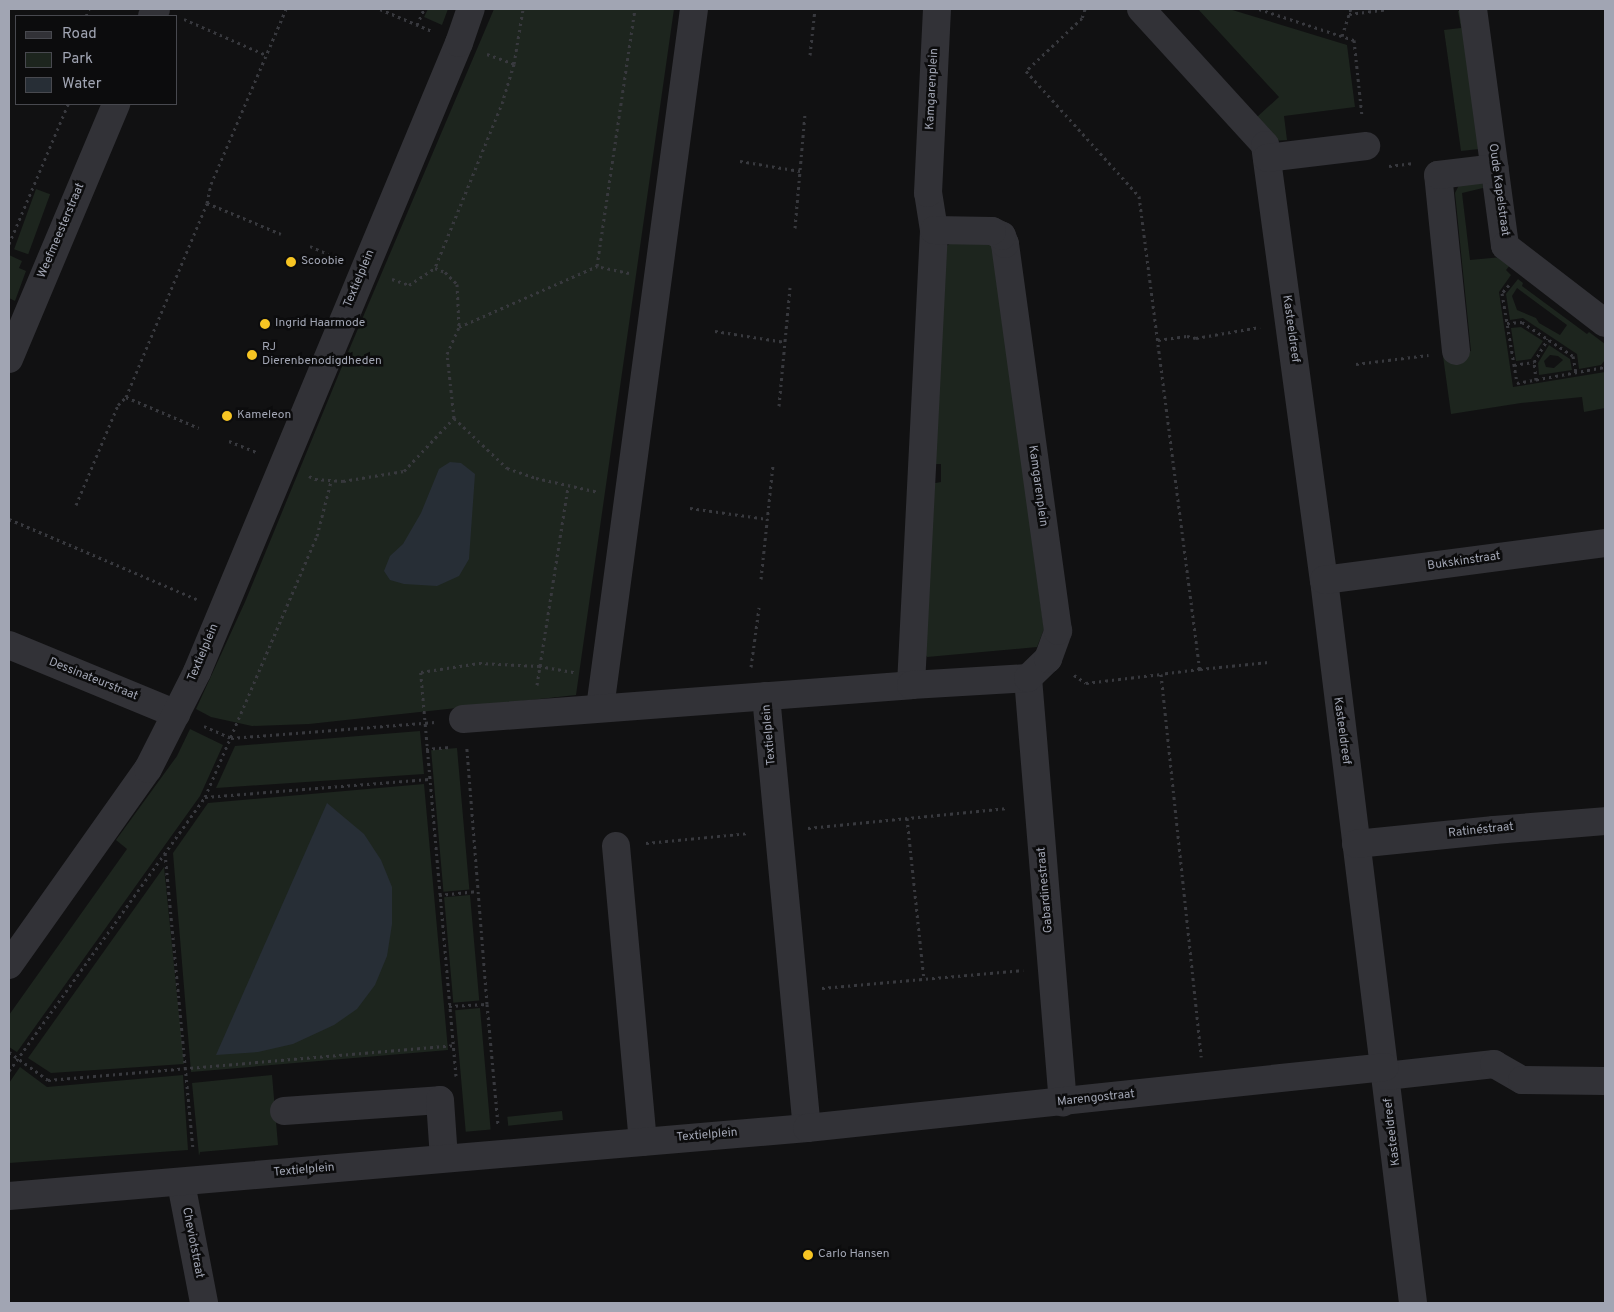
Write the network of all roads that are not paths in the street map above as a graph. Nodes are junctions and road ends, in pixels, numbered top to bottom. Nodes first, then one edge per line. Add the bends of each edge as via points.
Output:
1 (471, 9) edge
2 (694, 9) edge
3 (937, 9) edge
4 (1141, 9) edge
5 (1473, 9) edge
6 (116, 105) edge
7 (1366, 146) road end
8 (1267, 158) junction
9 (1495, 168) junction
10 (934, 230) junction
11 (1605, 322) edge
12 (1456, 351) road end
13 (9, 359) edge
14 (1605, 544) edge
15 (1324, 580) junction
16 (9, 645) edge
17 (1028, 678) junction
18 (911, 685) junction
19 (759, 697) junction
20 (600, 708) junction
21 (176, 714) junction
22 (465, 732) road end
23 (1595, 822) edge
24 (1356, 844) junction
25 (616, 846) road end
26 (9, 965) edge
27 (1386, 1072) junction
28 (1605, 1081) edge
29 (1063, 1103) junction
30 (284, 1111) dead end
31 (808, 1128) junction
32 (643, 1142) junction
33 (444, 1158) junction
34 (181, 1183) junction
35 (9, 1196) edge
36 (204, 1303) edge
37 (1414, 1303) edge

1 - 21 street, Textielplein via 284,464
2 - 20 street
3 - 10 street, Kamgarenplein via 928,194
4 - 8 street, Kasteeldreef via 1265,145
5 - 9 street, Oude Kapelstraat
6 - 13 street, Weefmeesterstraat
7 - 8 street
8 - 15 street, Kasteeldreef
9 - 11 street, Oude Kapelstraat via 1506,246
9 - 12 street via 1438,176
10 - 17 street, Kamgarenplein via 992,231 1002,236 1005,244 1058,632 1048,659
10 - 18 street, Kamgarenplein
14 - 15 street, Bukskinstraat
15 - 24 street, Kasteeldreef
16 - 21 street, Dessinateurstraat
17 - 18 street
17 - 29 street, Gabardinestraat
18 - 19 street
19 - 20 street, Textielplein
19 - 31 street, Textielplein via 779,830
20 - 22 street, Textielplein via 538,713
21 - 26 street, Textielplein via 148,769
23 - 24 street, Ratinéstraat
24 - 27 street, Kasteeldreef
25 - 32 street
27 - 28 street, Marengostraat via 1494,1064 1522,1080
27 - 29 street, Marengostraat
27 - 37 street, Kasteeldreef
29 - 31 street, Marengostraat
30 - 33 street via 440,1100
31 - 32 street, Textielplein
32 - 33 street, Textielplein
33 - 34 street, Textielplein
34 - 35 street, Textielplein
34 - 36 street, Cheviotstraat

